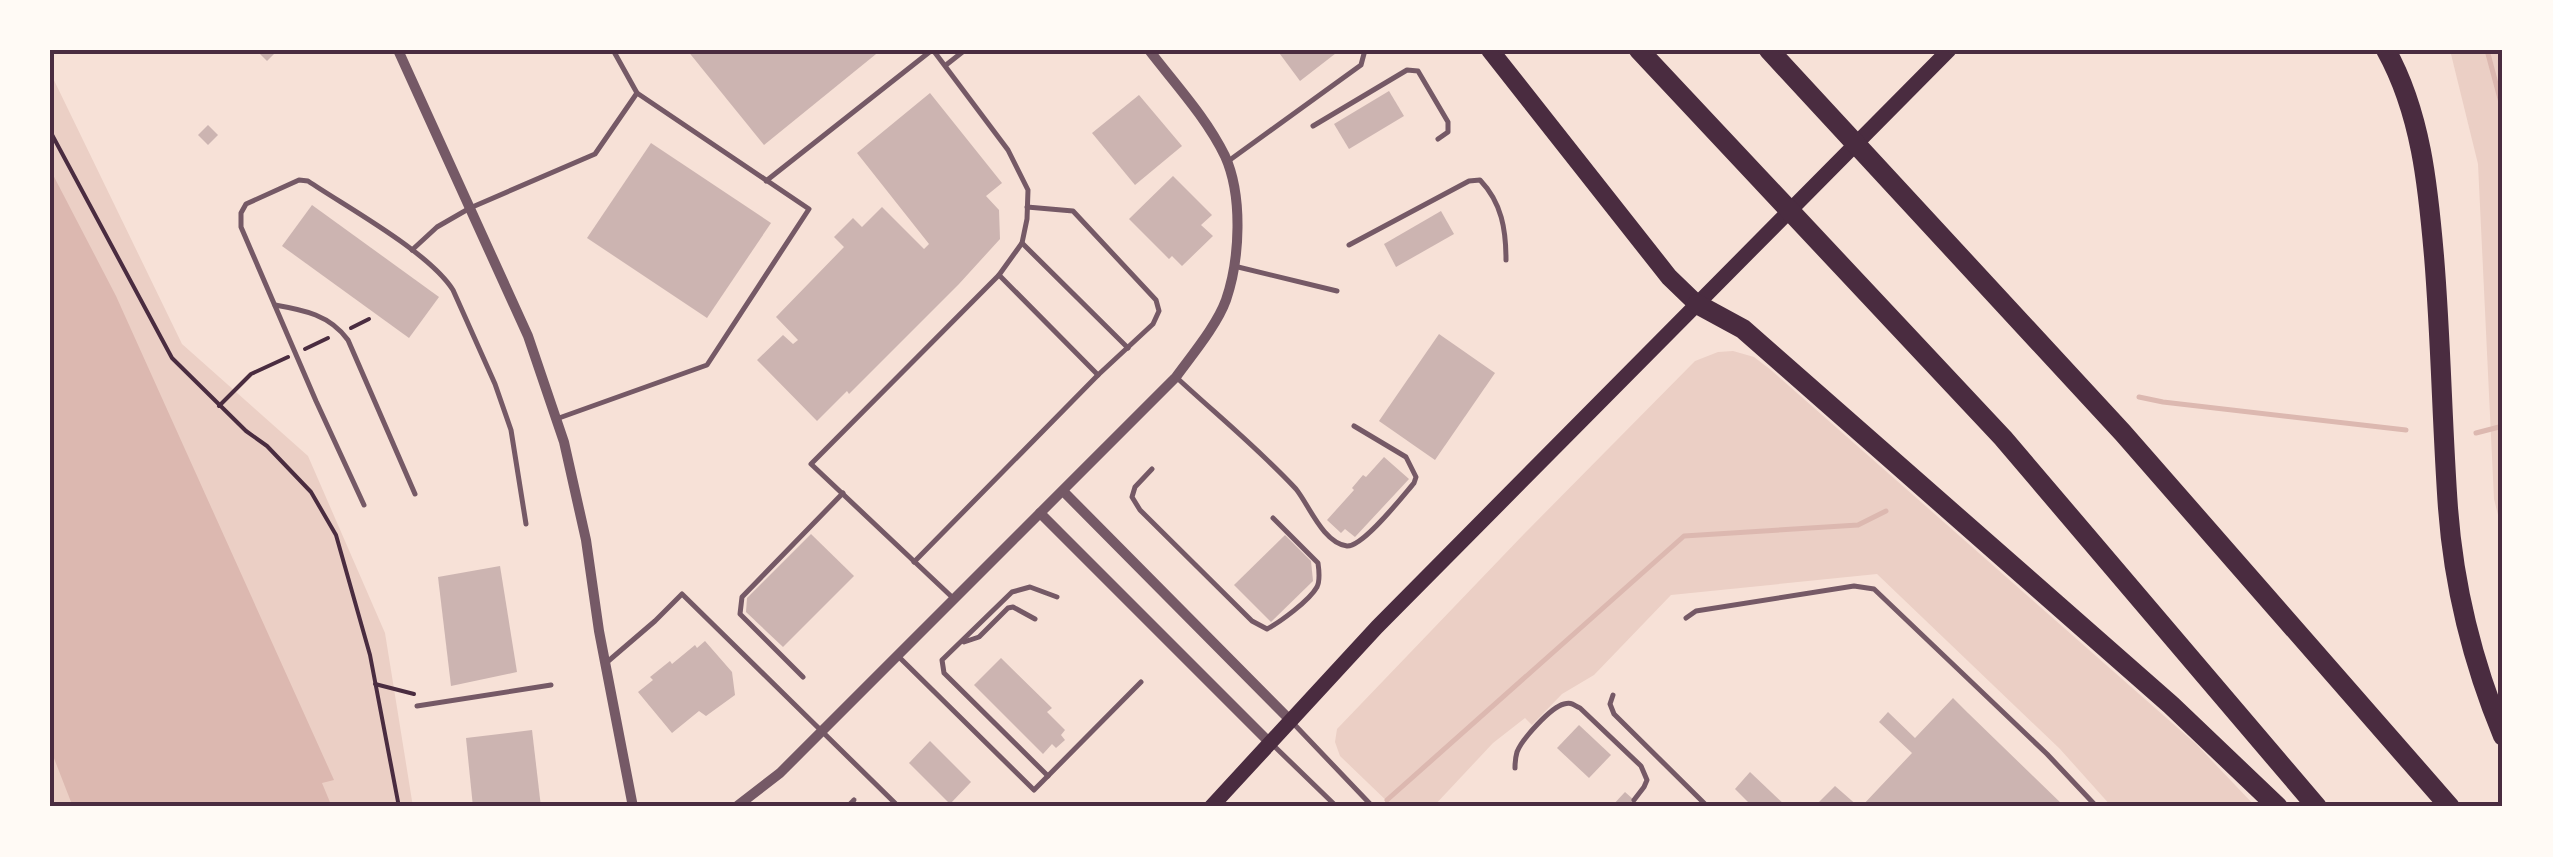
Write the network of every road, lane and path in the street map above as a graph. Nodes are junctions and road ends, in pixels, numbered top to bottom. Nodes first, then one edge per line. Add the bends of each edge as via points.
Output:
1 (398, 50) edge
2 (614, 50) edge
3 (933, 50) edge
4 (965, 50) edge
5 (1149, 50) edge
6 (1365, 50) edge
7 (1490, 50) edge
8 (1638, 50) edge
9 (1769, 50) edge
10 (1949, 50) edge
11 (2386, 50) edge
12 (946, 65) junction
13 (637, 94) junction
14 (1313, 126) dead end
15 (50, 130) edge
16 (1438, 139) dead end
17 (1227, 162) junction
18 (766, 182) junction
19 (1028, 207) junction
20 (470, 208) junction
21 (1022, 243) junction
22 (1349, 246) dead end
23 (412, 250) junction
24 (1506, 260) dead end
25 (1234, 266) junction
26 (999, 276) junction
27 (1338, 292) dead end
28 (1697, 304) junction
29 (274, 305) junction
30 (1128, 348) junction
31 (1098, 375) junction
32 (1176, 378) junction
33 (556, 420) junction
34 (1354, 426) dead end
35 (1152, 469) dead end
36 (1063, 491) junction
37 (415, 494) dead end
38 (842, 494) junction
39 (364, 506) dead end
40 (1040, 513) junction
41 (1274, 518) dead end
42 (526, 524) dead end
43 (914, 562) junction
44 (1057, 597) dead end
45 (954, 598) junction
46 (1686, 618) dead end
47 (1035, 619) dead end
48 (960, 643) junction
49 (897, 655) junction
50 (606, 663) junction
51 (803, 677) dead end
52 (1141, 682) dead end
53 (375, 684) junction
54 (551, 685) dead end
55 (415, 694) dead end
56 (1613, 695) dead end
57 (417, 706) dead end
58 (1290, 721) junction
59 (821, 730) junction
60 (2503, 736) edge
61 (1270, 743) junction
62 (1515, 768) dead end
63 (1048, 776) junction
64 (854, 800) dead end
65 (1634, 800) dead end
66 (399, 807) edge
67 (632, 807) edge
68 (736, 807) edge
69 (847, 807) edge
70 (899, 807) edge
71 (1211, 807) edge
72 (1337, 807) edge
73 (1373, 807) edge
74 (1708, 807) edge
75 (2097, 807) edge
76 (2278, 807) edge
77 (2317, 807) edge
78 (2450, 807) edge

1 - 20 street
2 - 13 lane
3 - 12 lane
3 - 18 lane
4 - 12 lane
5 - 17 street
6 - 17 lane via 1361,65
7 - 28 main road
8 - 77 highway via 2003,438
9 - 78 highway via 2123,434
10 - 28 main road
11 - 60 highway via 2414,119 2425,172 2448,512 2464,624
12 - 19 lane via 1008,150 1028,190
13 - 18 lane
13 - 20 lane via 595,154
14 - 16 lane via 1407,70 1418,71 1448,122 1448,132
15 - 53 path via 172,358 311,492 344,559
17 - 25 street via 1238,232
18 - 33 lane via 809,209 707,365
19 - 21 lane
19 - 30 lane via 1074,212 1156,300 1154,324
20 - 23 lane
20 - 33 street via 528,336
21 - 26 lane
21 - 30 lane
22 - 24 lane via 1480,180 1501,212
23 - 29 lane via 299,180 246,204 241,213 240,227
23 - 42 lane via 453,290 495,384 511,430
25 - 27 lane
25 - 32 street via 1225,302
26 - 31 lane
26 - 38 lane via 811,464
28 - 58 main road
28 - 76 highway via 1743,329 2172,705
29 - 37 lane via 310,311 338,326
29 - 39 lane
30 - 31 lane
31 - 43 lane
32 - 34 lane via 1299,492 1315,521 1346,546 1360,543 1414,483 1415,471 1406,457
32 - 36 street
33 - 50 street via 586,540
35 - 41 lane via 1132,497 1140,510 1266,629 1316,588 1319,574 1318,563
36 - 40 street
36 - 58 street
38 - 43 lane
38 - 51 lane via 742,596 740,614
40 - 45 street
40 - 61 street
43 - 45 lane
44 - 48 lane via 1030,586 1012,592
45 - 49 street
46 - 75 lane via 1854,586 1874,590
47 - 48 lane via 1008,608 979,636
48 - 63 lane via 942,660 944,673
49 - 59 street
49 - 63 lane via 1034,790
50 - 59 lane via 682,594
50 - 67 street
52 - 63 lane
53 - 55 path
53 - 66 path
54 - 57 lane
56 - 74 lane via 1614,714
58 - 61 main road
58 - 73 lane
59 - 68 street
59 - 70 lane
61 - 71 main road
61 - 72 lane
62 - 65 lane via 1526,738 1554,709 1574,704 1646,773
64 - 69 lane

